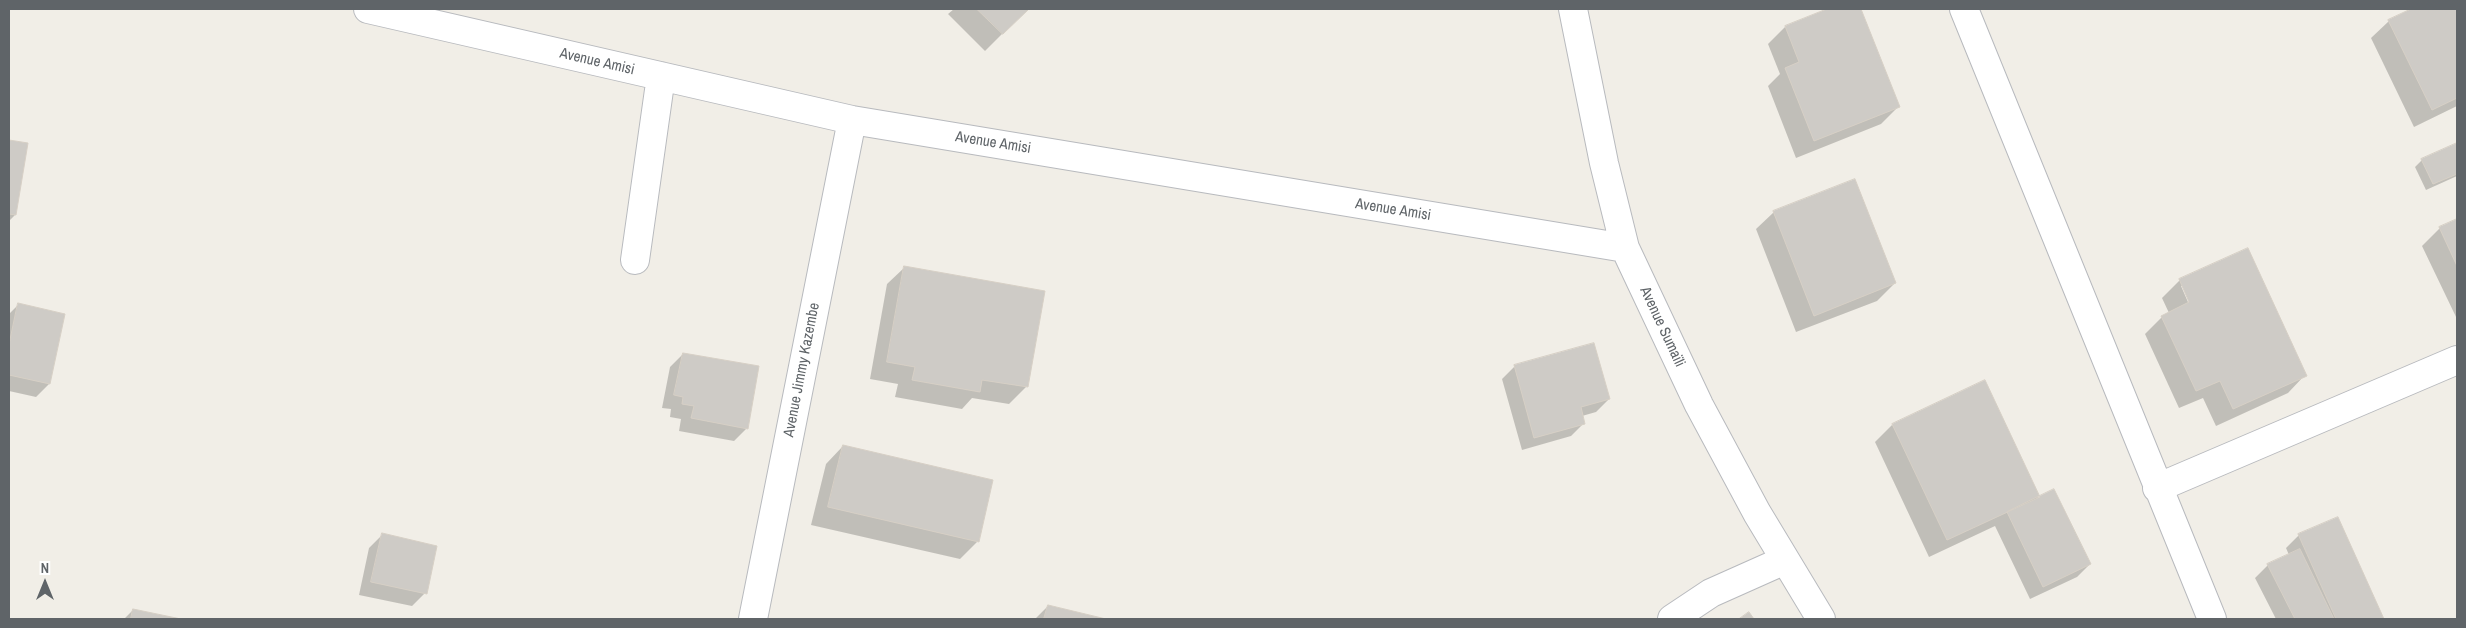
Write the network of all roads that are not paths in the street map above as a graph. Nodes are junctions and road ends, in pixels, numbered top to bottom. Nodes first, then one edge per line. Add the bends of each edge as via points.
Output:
1 (368, 9) edge
2 (1573, 9) edge
3 (1964, 9) edge
4 (661, 76) junction
5 (852, 120) junction
6 (1625, 248) junction
7 (634, 260) dead end
8 (2457, 360) edge
9 (2157, 488) junction
10 (1785, 560) junction
11 (753, 619) edge
12 (1672, 619) edge
13 (1821, 619) edge
14 (2212, 619) edge

1 - 4 street, Avenue Amisi
2 - 6 street, Avenue Sumaïli
3 - 9 street
4 - 5 street, Avenue Amisi
4 - 7 street
5 - 6 street, Avenue Amisi
5 - 11 street, Avenue Jimmy Kazembe
6 - 10 street, Avenue Sumaïli via 1699,405
8 - 9 street
9 - 14 street
10 - 12 street via 1711,593
10 - 13 street, Avenue Sumaïli

